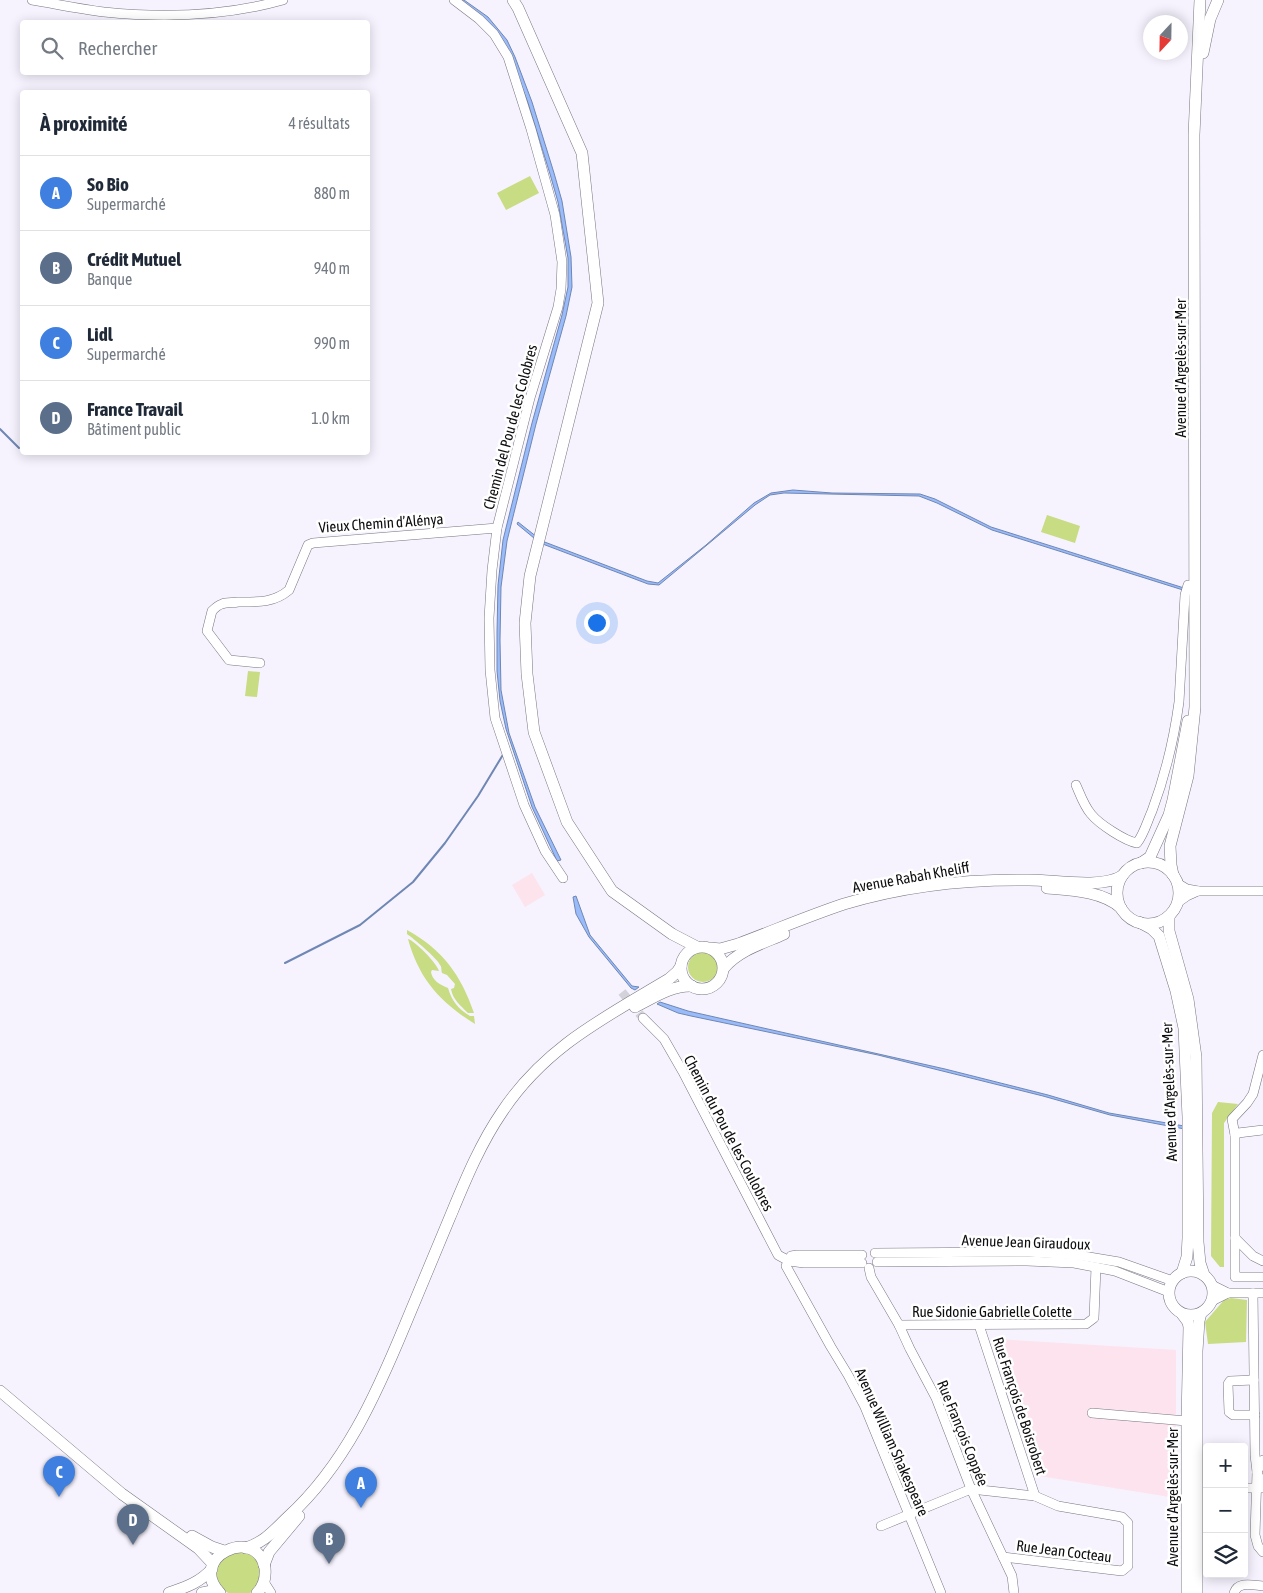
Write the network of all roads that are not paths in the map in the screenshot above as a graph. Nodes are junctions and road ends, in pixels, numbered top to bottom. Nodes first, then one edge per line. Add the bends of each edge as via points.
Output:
1 (32, 0) edge
2 (283, 0) edge
3 (454, 0) edge
4 (513, 0) edge
5 (1200, 0) edge
6 (1218, 0) edge
7 (1198, 76) junction
8 (497, 528) junction
9 (1188, 584) dead end
10 (1195, 660) junction
11 (260, 663) dead end
12 (1076, 785) dead end
13 (1141, 863) junction
14 (1122, 876) junction
15 (563, 878) dead end
16 (1175, 879) junction
17 (1198, 891) junction
18 (1263, 891) edge
19 (1177, 904) junction
20 (1121, 908) junction
21 (1169, 916) junction
22 (1139, 922) junction
23 (672, 934) junction
24 (698, 947) junction
25 (711, 948) junction
26 (683, 961) junction
27 (724, 968) junction
28 (692, 986) junction
29 (642, 1018) tunnel mouth
30 (1263, 1058) edge
31 (1263, 1130) edge
32 (1235, 1135) junction
33 (1235, 1238) junction
34 (869, 1260) junction
35 (789, 1261) junction
36 (1263, 1261) edge
37 (804, 1263) junction
38 (1096, 1267) junction
39 (1204, 1275) junction
40 (795, 1276) junction
41 (1177, 1277) junction
42 (1263, 1277) edge
43 (1212, 1286) junction
44 (1169, 1292) junction
45 (1228, 1293) junction
46 (1253, 1293) junction
47 (1263, 1293) edge
48 (1212, 1301) junction
49 (1201, 1313) junction
50 (1182, 1314) junction
51 (979, 1324) junction
52 (898, 1325) junction
53 (1254, 1380) junction
54 (0, 1392) edge
55 (1092, 1413) dead end
56 (1255, 1415) junction
57 (1187, 1421) junction
58 (77, 1455) junction
59 (1259, 1458) edge
60 (1248, 1488) edge
61 (1261, 1488) edge
62 (971, 1489) junction
63 (1035, 1496) junction
64 (909, 1513) junction
65 (881, 1526) dead end
66 (246, 1548) junction
67 (224, 1551) junction
68 (1263, 1552) edge
69 (1003, 1558) junction
70 (264, 1565) junction
71 (212, 1567) junction
72 (264, 1582) junction
73 (1263, 1586) edge
74 (218, 1592) edge
75 (168, 1593) edge
76 (202, 1593) edge
77 (257, 1593) edge
78 (271, 1593) edge
79 (941, 1593) edge
80 (1014, 1593) edge
81 (1187, 1593) edge
82 (1197, 1593) edge
83 (1234, 1593) edge

1 - 2 street via 104,12 163,15 255,7
3 - 8 street, Chemin del Pou de les Colobres via 494,34 508,57 555,215 562,262 558,307 530,398
4 - 23 main road via 582,152 598,303 530,576 525,623 534,732 567,822 612,891
5 - 7 main road, Avenue d'Argelès-sur-Mer
6 - 7 main road, Avenue d'Argelès-sur-Mer via 1210,19
7 - 10 main road, Avenue d'Argelès-sur-Mer via 1194,135
8 - 11 street, Vieux Chemin d’Alénya via 308,545 285,594 263,602 221,604 212,610 207,631 229,660
8 - 15 street, Chemin del Pou de les Colobres via 489,618 495,718 524,805 545,852
9 - 12 street via 1177,716 1160,788 1137,843 1116,834 1091,814
10 - 13 main road, Avenue d'Argelès-sur-Mer via 1174,800 1150,857
10 - 16 main road, Avenue d'Argelès-sur-Mer via 1196,707 1192,747 1170,846
13 - 14 main road
13 - 16 main road via 1159,864
14 - 20 main road via 1117,895
14 - 25 main road, Avenue Rabah Kheliff via 1095,883 985,880 940,884 846,904 738,944
16 - 17 street via 1187,889
16 - 19 main road via 1179,897
17 - 18 street
17 - 19 street
19 - 21 main road
20 - 22 main road
20 - 27 main road, Avenue Rabah Kheliff via 1115,902 1093,895 1055,888 985,888 931,893 846,911 803,926 745,951
21 - 22 main road via 1155,923
21 - 39 main road, Avenue d'Argelès-sur-Mer via 1169,931 1188,999 1196,1057 1198,1242
22 - 41 main road, Avenue d'Argelès-sur-Mer via 1159,936 1184,1028 1188,1238 1187,1257
23 - 24 main road
23 - 26 main road via 683,945
24 - 25 main road
24 - 26 main road via 688,952
25 - 27 main road via 720,957
26 - 28 main road via 684,977
26 - 66 main road via 669,979 560,1047 519,1088 486,1136 470,1170 368,1411 348,1444 301,1505 268,1536
27 - 28 main road via 720,980 710,988
28 - 70 main road via 655,997 567,1051 525,1092 507,1116 475,1174 392,1377 374,1412 334,1475 269,1552
29 - 35 street, Chemin du Pou de les Coulobres via 664,1039 778,1255
30 - 32 street via 1253,1094 1232,1119
31 - 32 street
32 - 33 street
33 - 36 street
33 - 42 street via 1235,1277
34 - 35 street, Avenue Jean Giraudoux via 797,1255 791,1256
34 - 37 street, Avenue Jean Giraudoux
34 - 38 street, Avenue Jean Giraudoux via 1027,1261
34 - 41 street, Avenue Jean Giraudoux via 1028,1252 1119,1262
34 - 52 street, Rue François Coppée via 871,1277
35 - 37 street, Avenue Jean Giraudoux
35 - 40 street, Avenue William Shakespeare via 786,1266
37 - 40 street
38 - 44 street, Avenue Jean Giraudoux
38 - 51 street, Rue Sidonie Gabrielle Colette via 1094,1318 1086,1324
39 - 41 main road via 1193,1271
39 - 43 main road
40 - 64 street, Avenue William Shakespeare via 865,1407
41 - 44 main road
43 - 45 street
43 - 48 main road
44 - 50 main road via 1172,1304
45 - 46 street
45 - 48 street
46 - 47 street
46 - 53 street
48 - 49 main road
49 - 50 main road
49 - 82 main road, Avenue d'Argelès-sur-Mer via 1197,1351
50 - 57 main road, Avenue d'Argelès-sur-Mer via 1189,1327
51 - 52 street, Rue Sidonie Gabrielle Colette
51 - 63 street, Rue François de Boisrobert
52 - 62 street, Rue François Coppée via 936,1398
53 - 56 street
53 - 56 street via 1230,1381 1228,1384 1229,1412 1233,1415
54 - 58 main road
55 - 57 street
56 - 59 street
57 - 81 main road, Avenue d'Argelès-sur-Mer
58 - 67 main road via 180,1529 208,1546
58 - 71 main road via 122,1494 198,1548
59 - 61 street via 1257,1472
60 - 61 street
61 - 68 street via 1255,1541
62 - 63 street
62 - 64 street
62 - 69 street, Rue François Coppée
63 - 69 street, Rue Jean Cocteau via 1058,1506 1122,1517 1128,1523 1128,1566 1122,1571
64 - 65 street
64 - 79 street, Avenue William Shakespeare
66 - 67 main road
66 - 70 main road via 254,1551
67 - 71 main road
69 - 80 street, Rue François Coppée via 1012,1576
70 - 72 main road
71 - 74 main road via 211,1576
71 - 75 main road via 203,1578
72 - 77 main road
72 - 78 street
73 - 83 street via 1240,1585
74 - 76 main road

